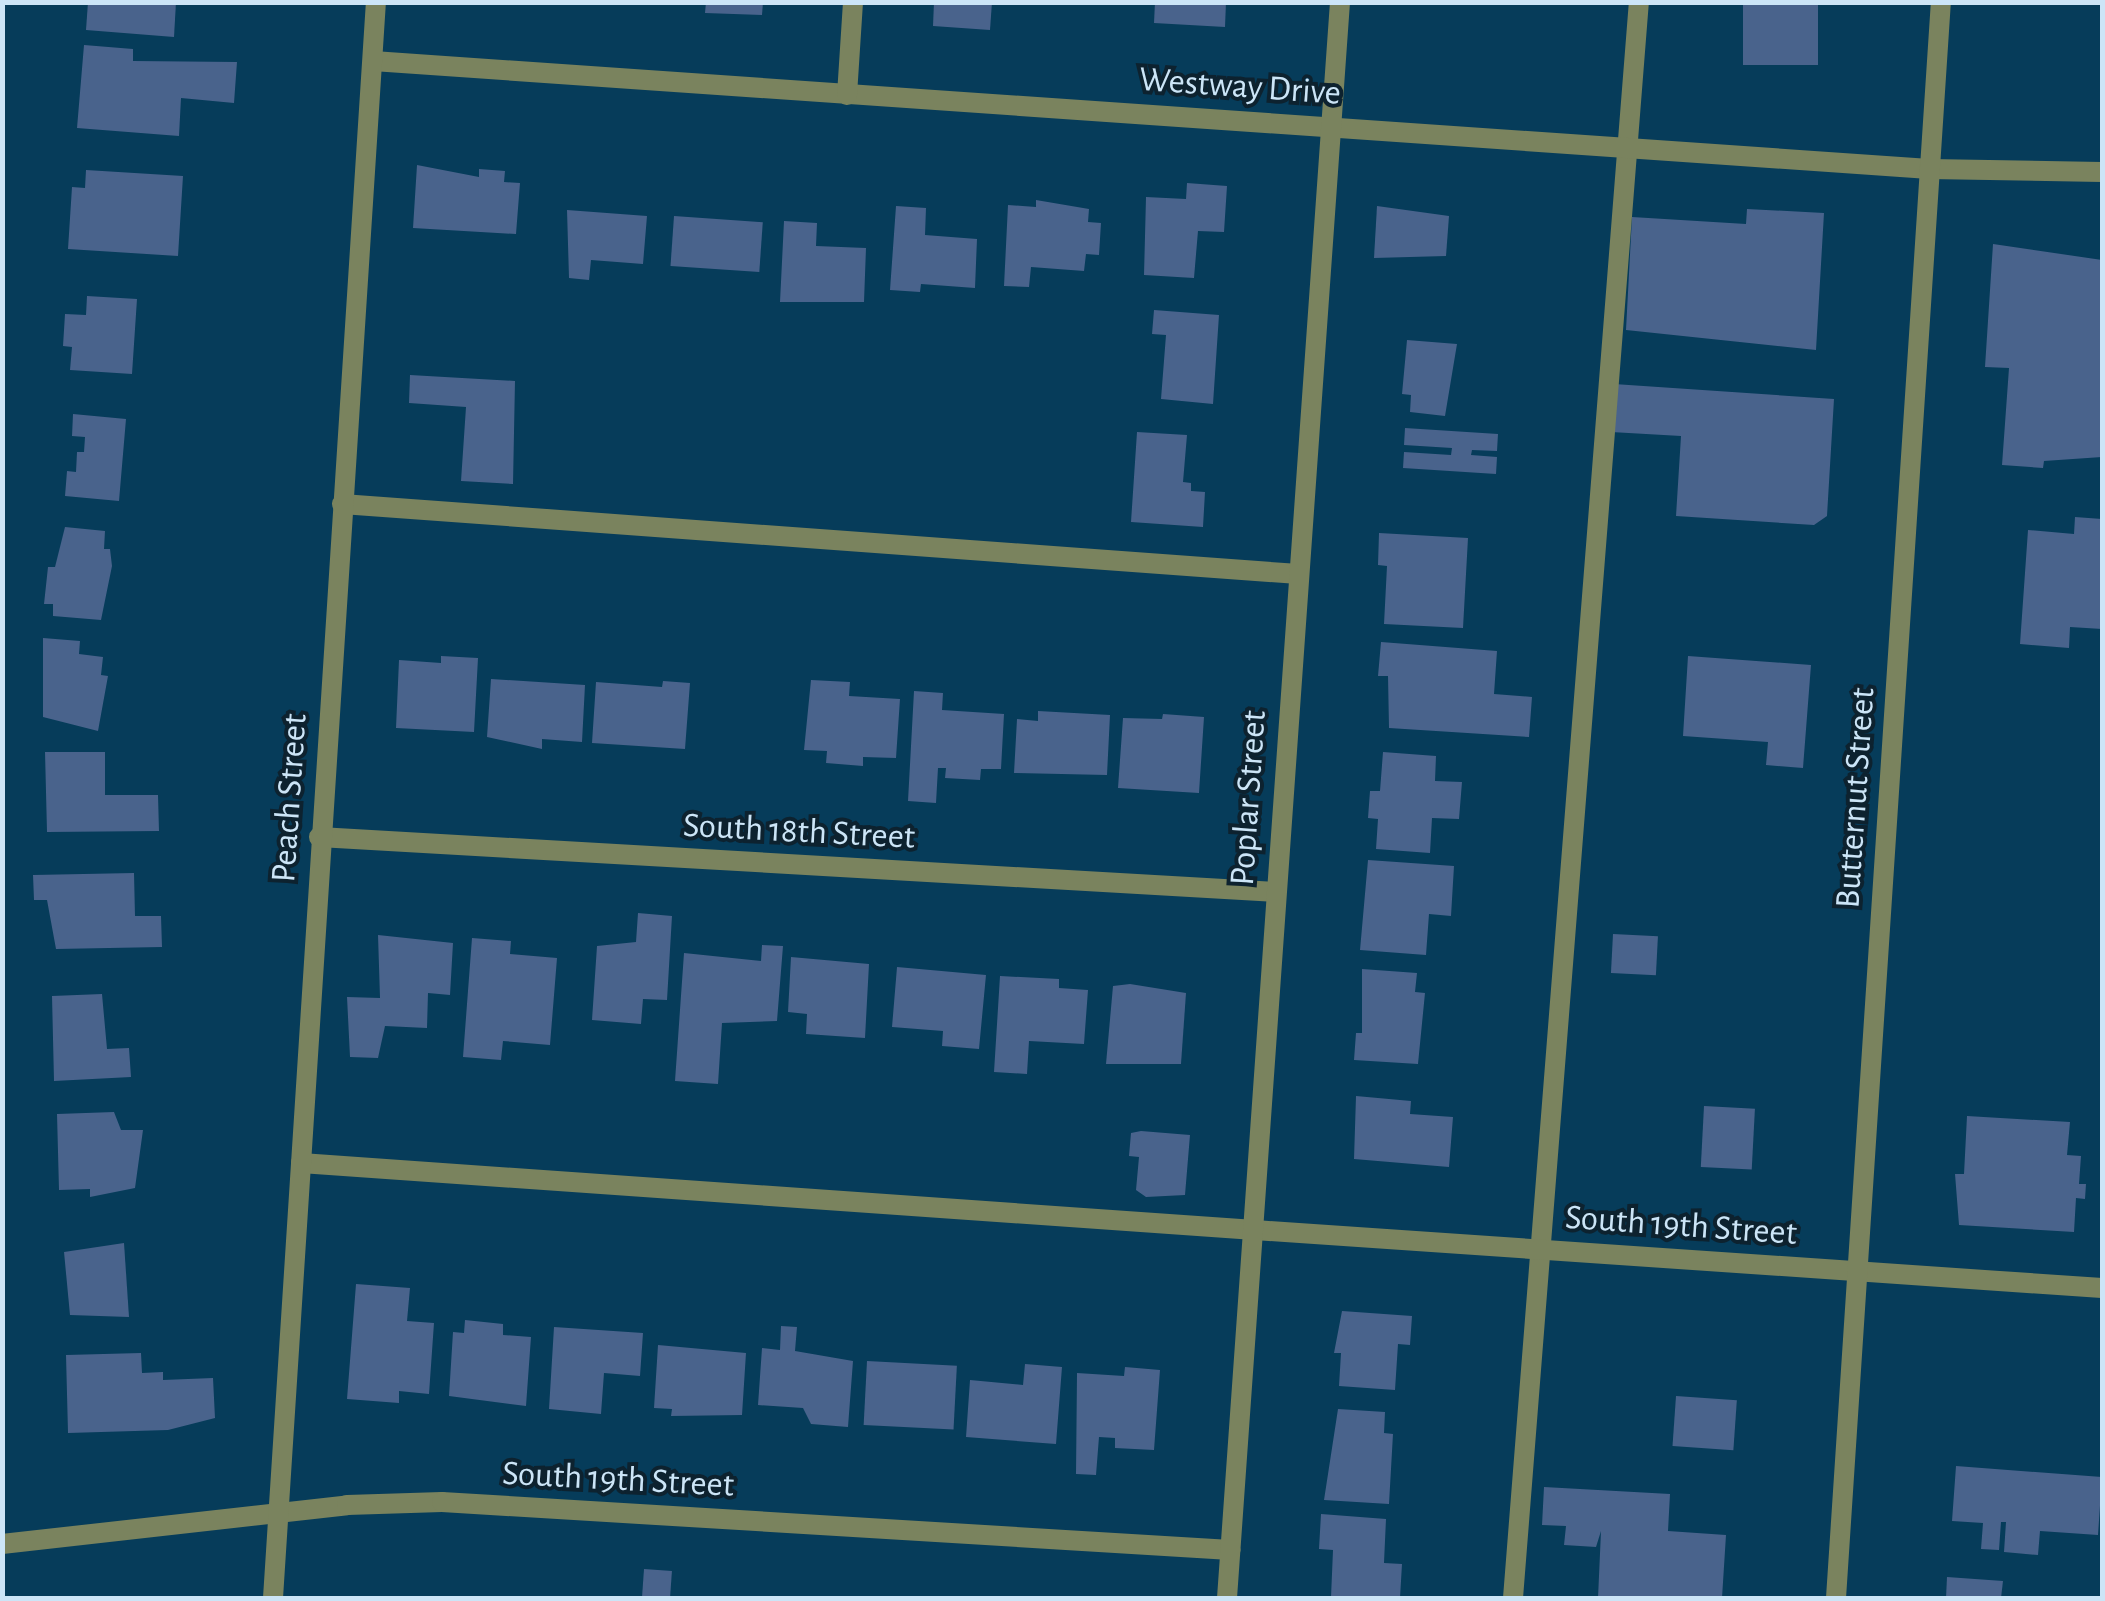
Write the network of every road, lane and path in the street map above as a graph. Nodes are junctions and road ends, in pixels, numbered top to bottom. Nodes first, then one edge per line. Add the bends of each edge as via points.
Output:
1 (376, 2) edge
2 (853, 2) edge
3 (1340, 2) edge
4 (1639, 2) edge
5 (1940, 2) edge
6 (372, 61) junction
7 (847, 94) junction
8 (1332, 126) junction
9 (1623, 147) junction
10 (1928, 169) junction
11 (2102, 172) edge
12 (342, 504) junction
13 (1298, 574) junction
14 (319, 837) junction
15 (1275, 892) junction
16 (300, 1163) junction
17 (1255, 1230) junction
18 (1536, 1249) junction
19 (1859, 1271) junction
20 (2102, 1288) edge
21 (280, 1514) junction
22 (2, 1544) edge
23 (1231, 1550) junction
24 (273, 1598) edge
25 (1227, 1598) edge
26 (1513, 1598) edge
27 (1836, 1598) edge

1 - 6 street, Peach Street
2 - 7 street
3 - 8 street, Poplar Street
4 - 9 street
5 - 10 street, Butternut Street
6 - 7 street, Westway Drive
6 - 12 street, Peach Street
7 - 8 street, Westway Drive
8 - 9 street, Westway Drive
8 - 13 street, Poplar Street
9 - 10 street, Westway Drive
9 - 18 street
10 - 11 street, Westway Drive
10 - 19 street, Butternut Street
12 - 13 street
12 - 14 street, Peach Street
13 - 15 street, Poplar Street
14 - 15 street, South 18th Street
14 - 16 street, Peach Street
15 - 17 street, Poplar Street
16 - 17 street, South 19th Street
16 - 21 street, Peach Street
17 - 18 street, South 19th Street
17 - 23 street, Poplar Street
18 - 19 street, South 19th Street
18 - 26 street
19 - 20 street, South 19th Street
19 - 27 street, Butternut Street
21 - 22 street, South 19th Street
21 - 23 street, South 19th Street via 442,1502
21 - 24 street, Peach Street
23 - 25 street, Poplar Street

